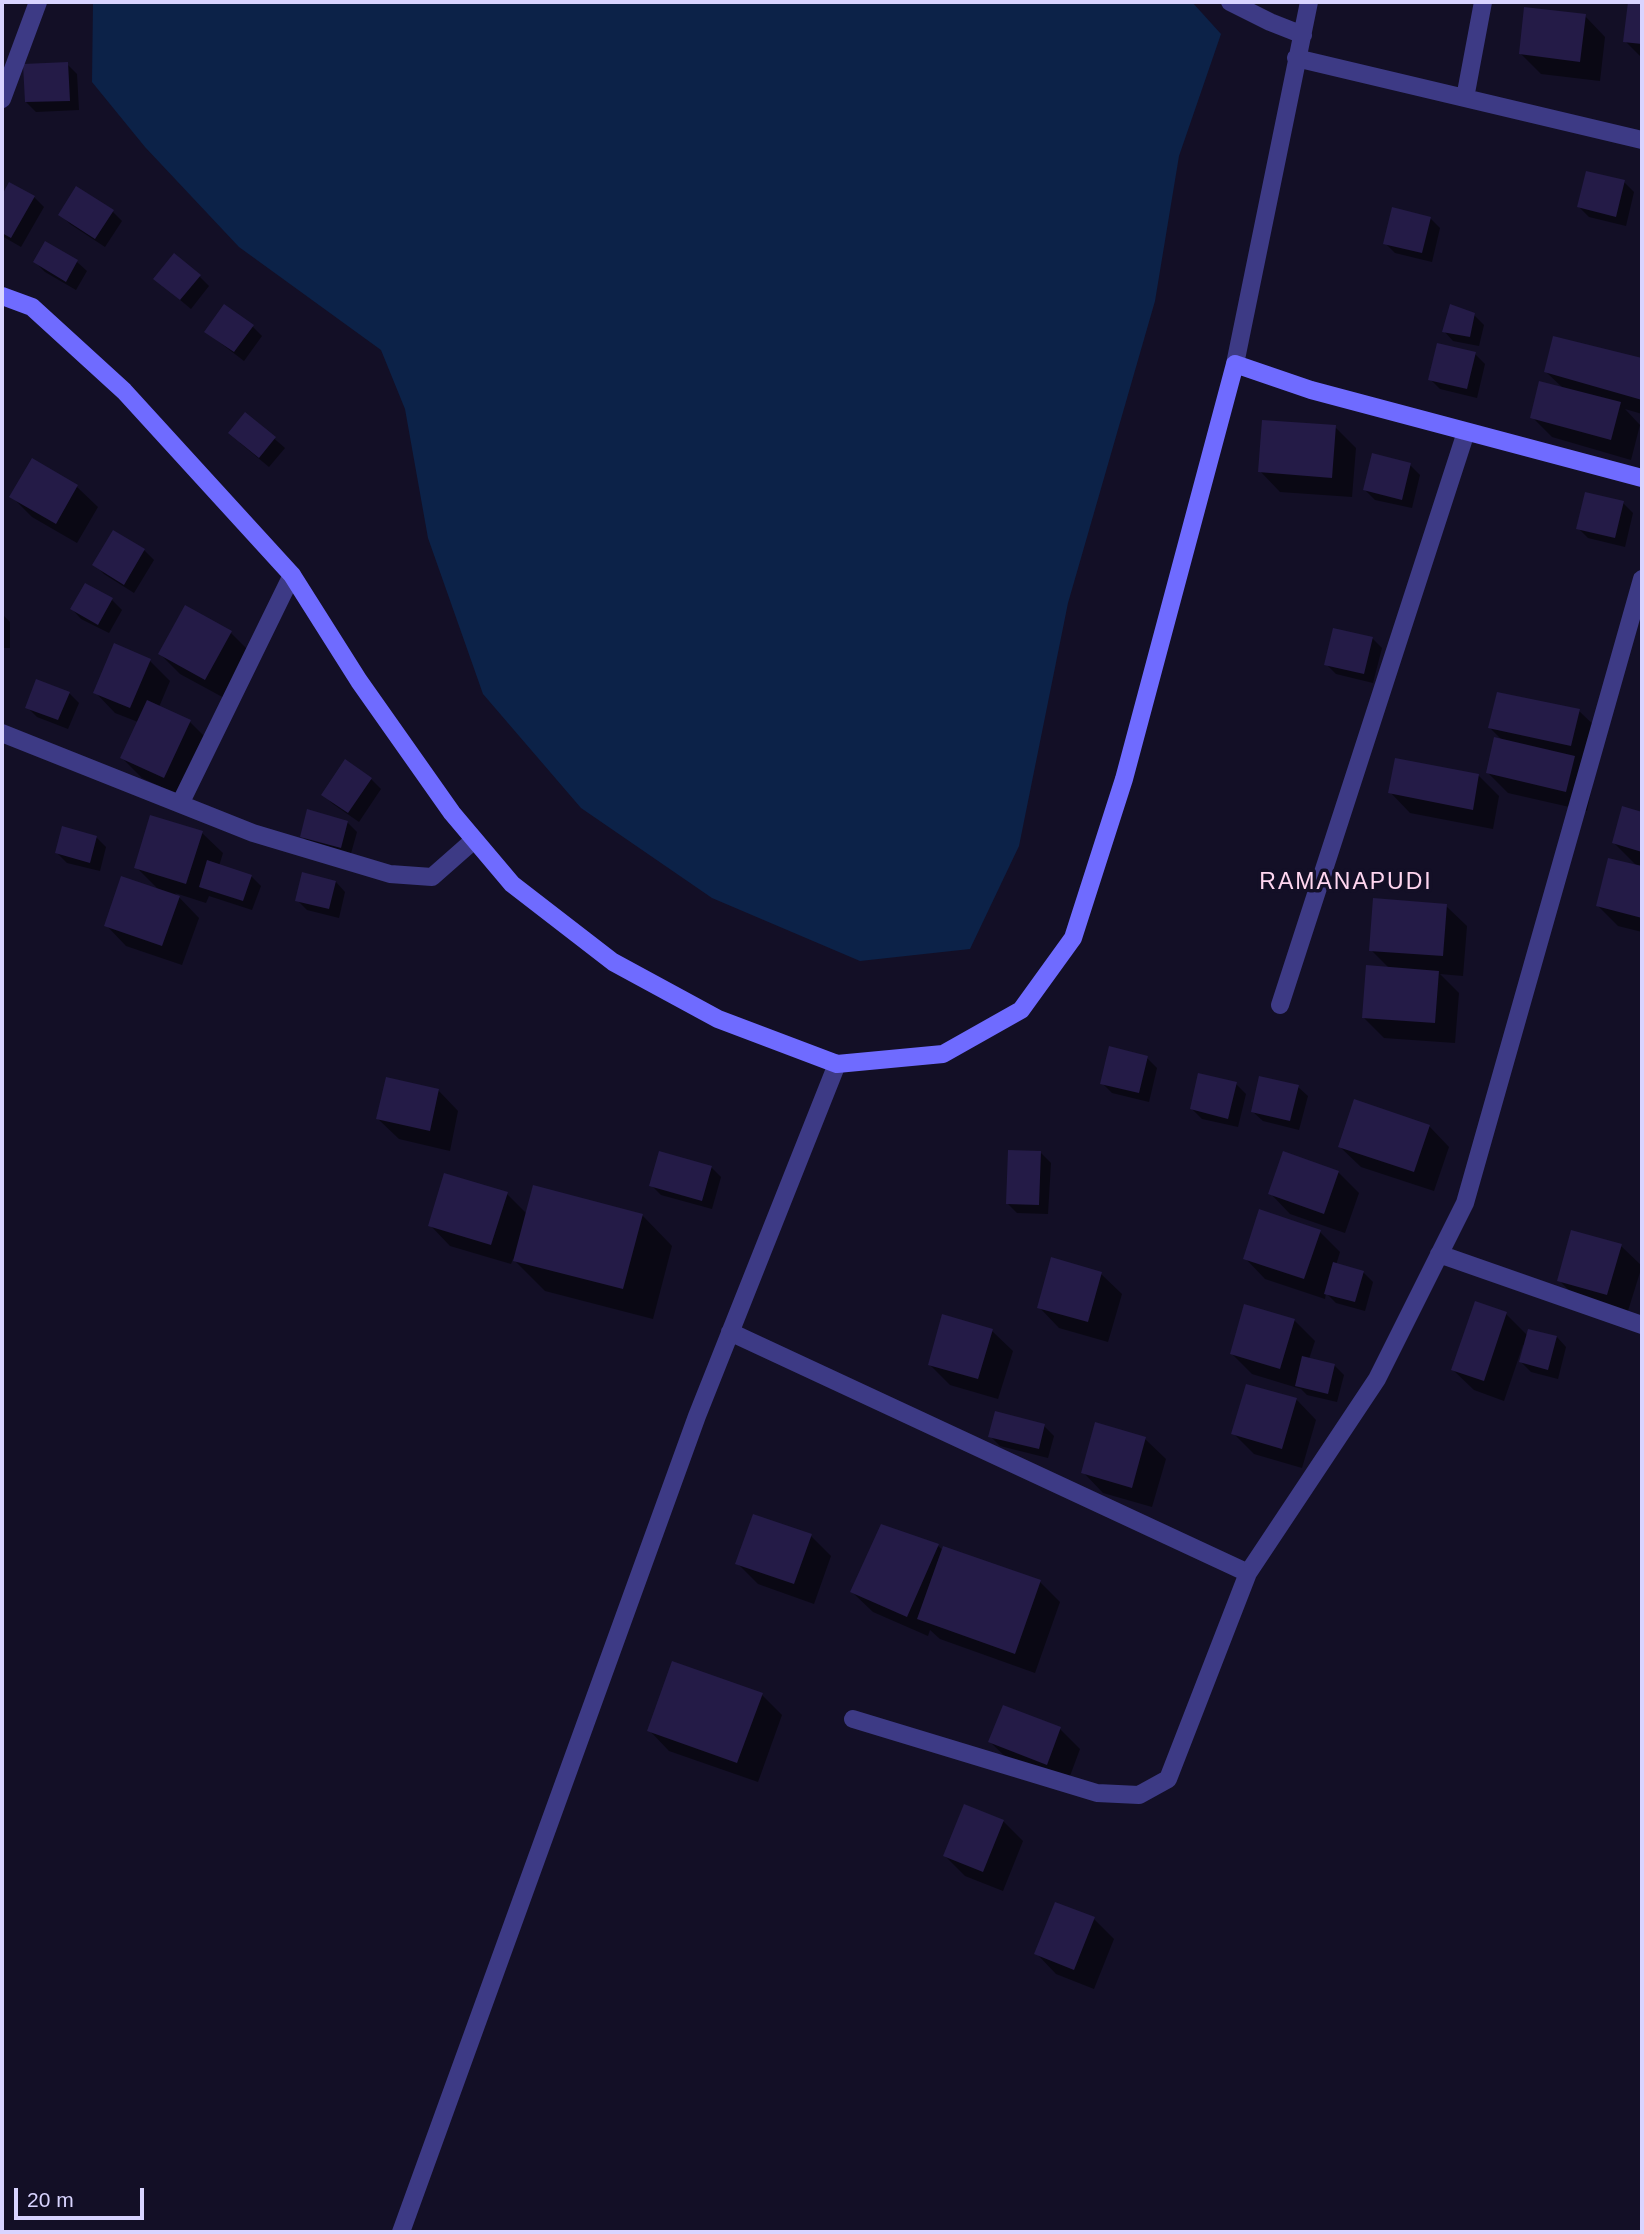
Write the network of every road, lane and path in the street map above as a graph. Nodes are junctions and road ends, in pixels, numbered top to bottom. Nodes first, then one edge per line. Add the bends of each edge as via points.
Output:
1 (38, 2) edge
2 (1230, 2) edge
3 (1309, 2) edge
4 (1483, 2) edge
5 (1303, 35) junction
6 (1296, 58) junction
7 (1465, 98) junction
8 (2, 99) edge
9 (1642, 140) edge
10 (2, 296) edge
11 (1235, 364) junction
12 (1466, 432) junction
13 (1642, 478) edge
14 (292, 575) junction
15 (1642, 579) edge
16 (2, 733) edge
17 (180, 804) junction
18 (474, 840) junction
19 (1280, 1005) dead end
20 (836, 1064) junction
21 (1440, 1254) junction
22 (1642, 1325) edge
23 (730, 1332) junction
24 (1248, 1573) junction
25 (853, 1720) dead end
26 (401, 2232) edge

1 - 8 street
2 - 5 street
3 - 5 street
4 - 7 street
5 - 6 street
6 - 7 street
6 - 11 street
7 - 9 street
10 - 14 main road via 32,307 124,391
11 - 12 main road
11 - 20 main road via 1124,779 1073,939 1021,1010 943,1054
12 - 13 main road
12 - 19 street
14 - 17 street
14 - 18 main road via 359,681
15 - 21 street via 1465,1203
16 - 17 street
17 - 18 street via 253,833 390,874 432,877
18 - 20 main road via 512,884 613,962 718,1019
20 - 23 street
21 - 22 street
21 - 24 street via 1377,1379
23 - 24 street
23 - 26 street
24 - 25 street via 1168,1779 1139,1794 1097,1793

